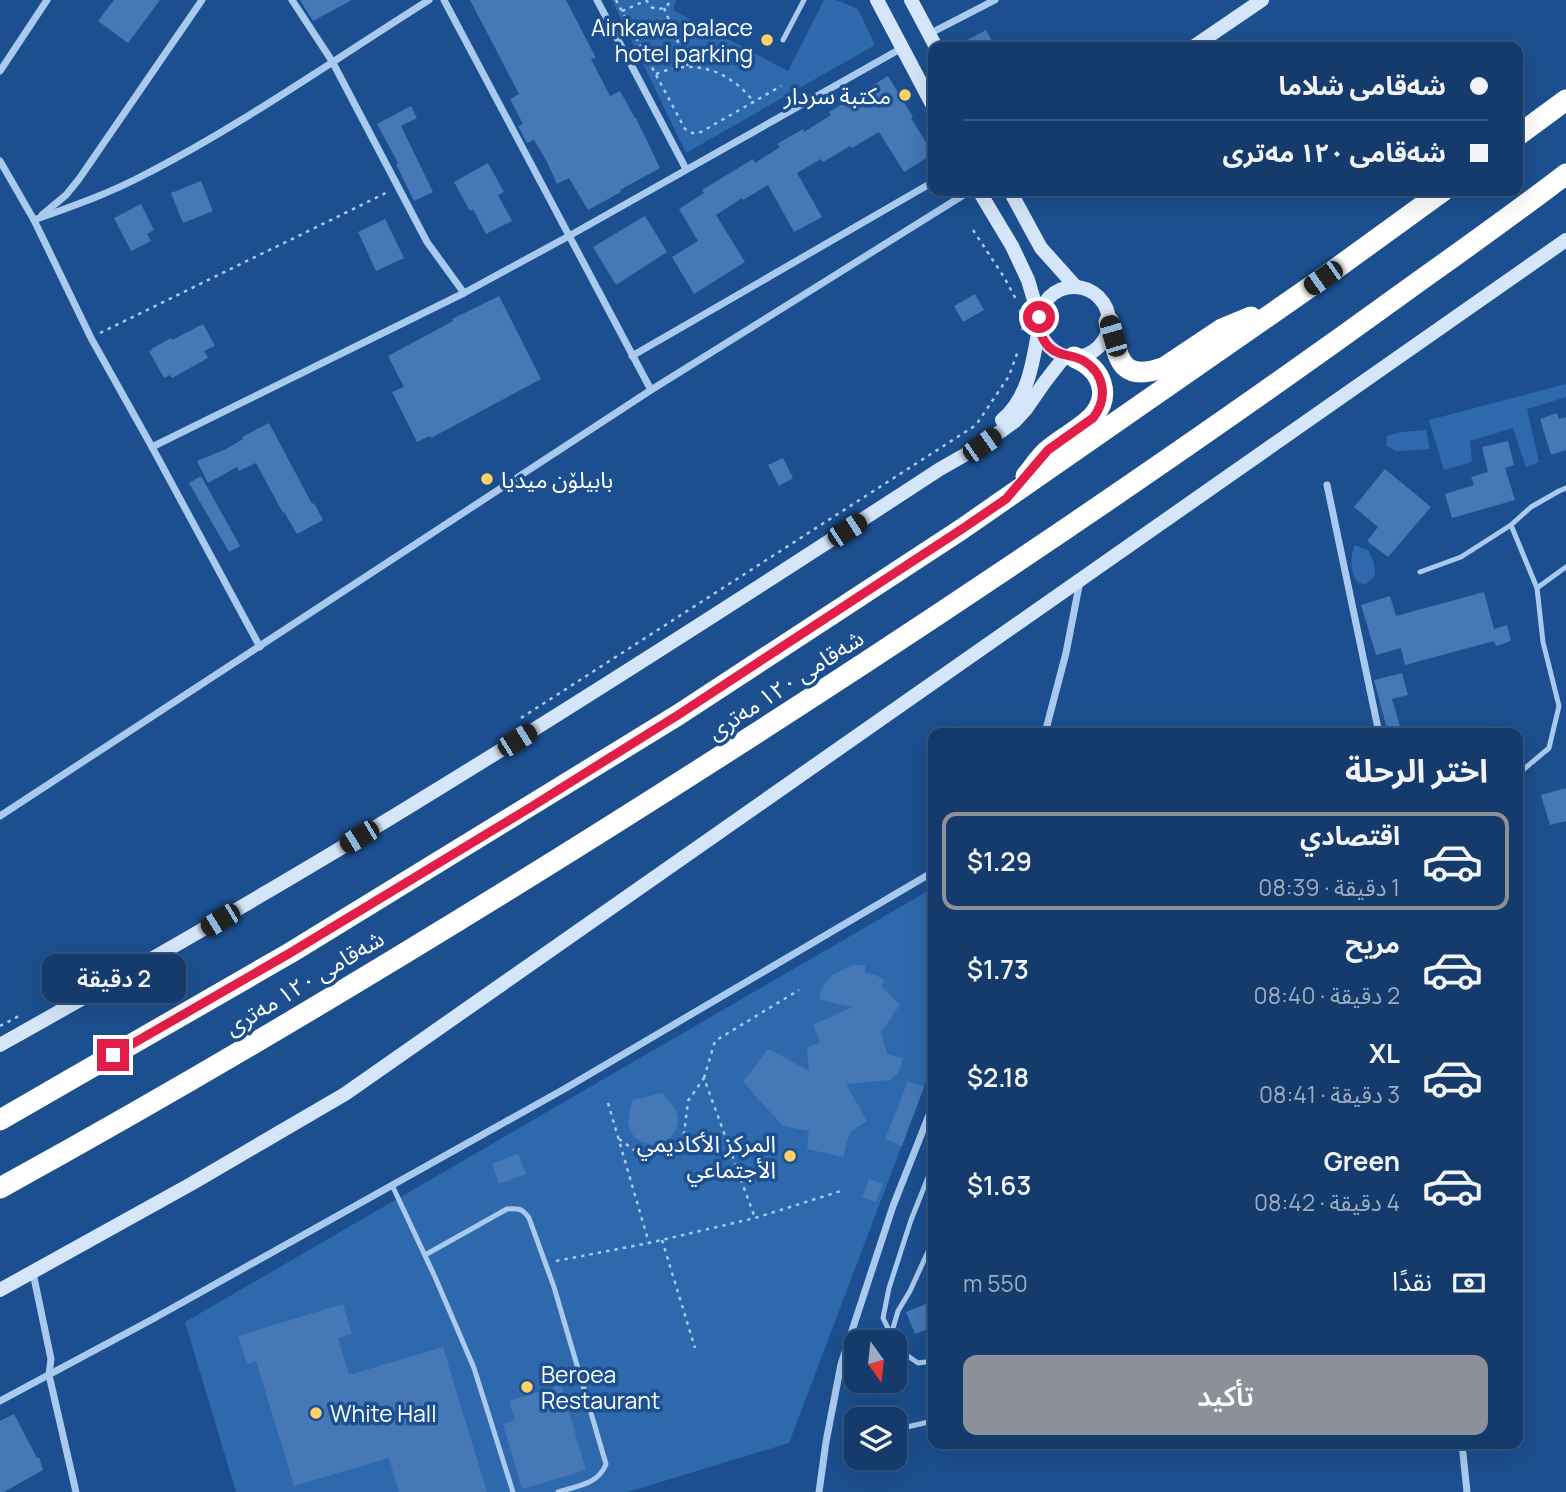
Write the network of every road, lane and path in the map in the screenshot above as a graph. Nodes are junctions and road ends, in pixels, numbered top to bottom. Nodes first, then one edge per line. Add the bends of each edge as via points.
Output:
1 (47, 0) edge
2 (202, 0) edge
3 (292, 0) edge
4 (429, 0) edge
5 (444, 0) edge
6 (597, 0) edge
7 (617, 0) edge
8 (646, 0) edge
9 (671, 0) edge
10 (804, 0) edge
11 (877, 0) edge
12 (911, 0) edge
13 (995, 0) edge
14 (1262, 0) edge
15 (664, 8) junction
16 (622, 12) junction
17 (783, 40) dead end
18 (932, 41) edge
19 (1200, 42) edge
20 (902, 48) junction
21 (332, 61) junction
22 (688, 66) junction
23 (0, 71) edge
24 (656, 74) junction
25 (781, 86) dead end
26 (928, 97) edge
27 (1566, 100) edge
28 (754, 102) junction
29 (1523, 132) edge
30 (0, 162) edge
31 (686, 169) junction
32 (1566, 174) edge
33 (928, 185) edge
34 (399, 187) junction
35 (962, 196) edge
36 (982, 196) edge
37 (1014, 196) edge
38 (1436, 196) edge
39 (34, 220) junction
40 (973, 230) dead end
41 (569, 236) junction
42 (1566, 240) edge
43 (1076, 287) junction
44 (464, 293) junction
45 (1289, 302) junction
46 (1039, 322) junction
47 (1109, 322) junction
48 (91, 338) junction
49 (1023, 338) dead end
50 (1019, 351) dead end
51 (632, 356) junction
52 (1070, 357) junction
53 (651, 390) junction
54 (152, 447) junction
55 (940, 468) junction
56 (1327, 485) dead end
57 (1566, 488) edge
58 (1006, 499) junction
59 (1511, 525) junction
60 (1566, 567) edge
61 (1420, 572) dead end
62 (1080, 579) junction
63 (1537, 588) junction
64 (260, 647) junction
65 (514, 723) dead end
66 (1046, 728) edge
67 (1378, 728) edge
68 (1523, 770) edge
69 (0, 816) edge
70 (928, 875) edge
71 (799, 990) dead end
72 (0, 1045) edge
73 (704, 1078) junction
74 (608, 1103) dead end
75 (928, 1118) edge
76 (0, 1120) edge
77 (619, 1139) junction
78 (928, 1178) edge
79 (392, 1185) junction
80 (0, 1188) edge
81 (844, 1190) dead end
82 (755, 1218) junction
83 (662, 1240) junction
84 (649, 1243) junction
85 (928, 1250) edge
86 (425, 1255) junction
87 (545, 1263) junction
88 (33, 1272) junction
89 (0, 1290) edge
90 (889, 1330) edge
91 (892, 1330) edge
92 (695, 1348) dead end
93 (907, 1355) edge
94 (928, 1362) edge
95 (49, 1375) junction
96 (0, 1401) edge
97 (928, 1421) edge
98 (907, 1427) edge
99 (1463, 1449) edge
100 (76, 1492) edge
101 (513, 1492) edge
102 (558, 1492) edge
103 (819, 1492) edge
104 (1467, 1492) edge

1 - 23 street
2 - 39 street via 79,179
3 - 21 street
4 - 21 street
5 - 41 street
6 - 31 street
7 - 16 path
8 - 15 path via 652,7
8 - 16 path
9 - 15 path
10 - 17 lane
11 - 20 street
12 - 18 street
13 - 18 street
14 - 19 street
15 - 22 path
16 - 24 path
20 - 26 street
20 - 31 street
21 - 34 street
21 - 39 street via 233,126 141,177
22 - 24 path
22 - 28 path via 725,76
24 - 28 path via 685,129 692,133
25 - 28 path
27 - 29 highway
30 - 39 street
31 - 41 street
32 - 80 highway, شەقامی ١٢٠ مەتری via 1144,477 760,731 307,1012
33 - 51 street
34 - 44 street via 428,242
34 - 48 path
35 - 53 street
36 - 46 street via 1028,280
37 - 43 street via 1041,248
38 - 45 highway, شەقامی ١٢٠ مەتری
39 - 48 street
40 - 49 path via 1019,304
41 - 44 street
41 - 51 street
42 - 62 street
43 - 46 street via 1048,298
43 - 47 street via 1087,289 1103,302
44 - 54 street
45 - 47 highway via 1223,329 1165,367 1148,372 1124,366
45 - 58 highway, شەقامی ١٢٠ مەتری
46 - 52 street via 1048,346
46 - 55 street via 1029,376 1012,411
47 - 52 street via 1107,334 1093,352
48 - 54 street
50 - 65 path via 1009,376 976,425
51 - 53 street
52 - 55 street via 1015,421
52 - 58 highway via 1083,361 1098,376 1103,394 1100,407 1093,418 1048,450
53 - 64 street
54 - 64 street
55 - 72 street via 685,635 405,809
56 - 67 street
57 - 59 lane via 1531,507
58 - 76 highway, شەقامی ١٢٠ مەتری via 531,807
59 - 61 lane via 1461,558
59 - 63 lane
60 - 63 lane
62 - 66 street
62 - 88 street via 345,1094
63 - 68 lane via 1543,642 1559,706 1549,748
64 - 69 street
70 - 79 street
71 - 73 path via 715,1041
73 - 77 path via 688,1101 684,1134 675,1147 637,1152
73 - 82 path
74 - 77 path
75 - 103 street via 893,1206 841,1364
77 - 84 path
78 - 90 lane via 889,1288 883,1318
79 - 86 lane
79 - 95 street
81 - 82 path
82 - 83 path
83 - 84 path
83 - 92 path
84 - 87 path
85 - 91 lane
86 - 87 lane via 507,1209 517,1208 529,1218
86 - 101 lane via 474,1368
87 - 102 lane via 606,1464 597,1479
88 - 89 street
88 - 95 street via 51,1359
93 - 94 lane via 918,1363
95 - 96 street
95 - 100 street
97 - 98 lane
99 - 104 street

